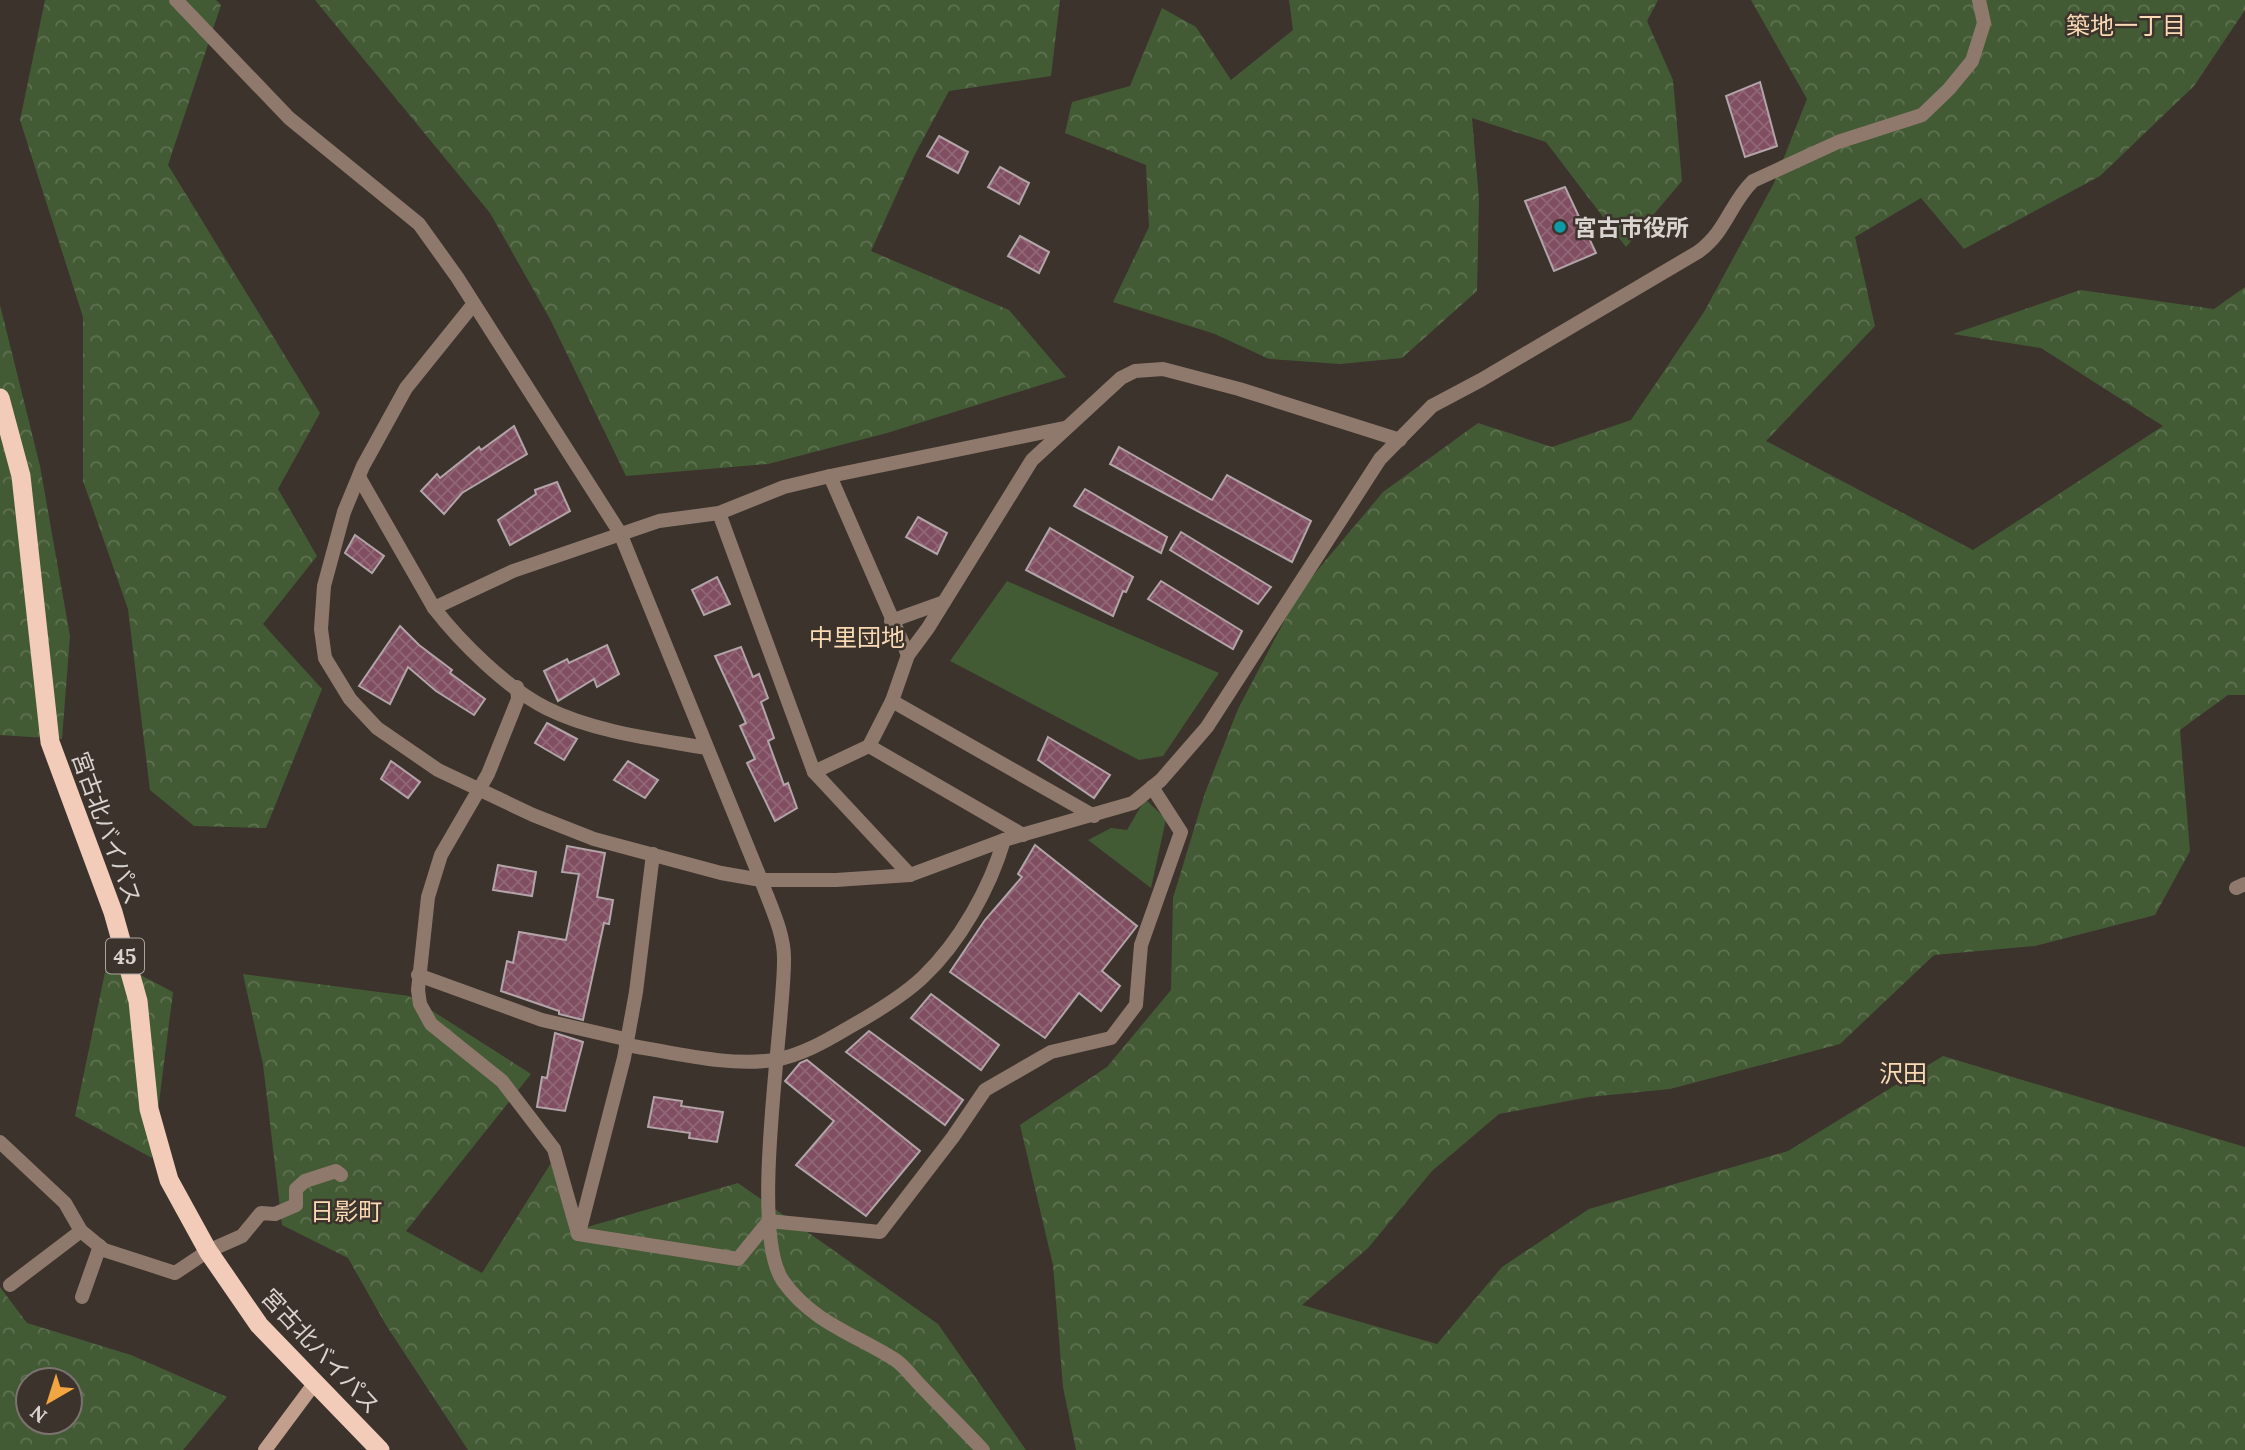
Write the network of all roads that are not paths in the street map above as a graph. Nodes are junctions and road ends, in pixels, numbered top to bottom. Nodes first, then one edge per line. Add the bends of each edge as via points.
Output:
1 (176, 0) edge
2 (1979, 0) edge
3 (472, 306) junction
4 (0, 398) edge
5 (1066, 428) junction
6 (1400, 440) junction
7 (6, 441) edge
8 (830, 476) junction
9 (359, 477) junction
10 (719, 513) junction
11 (620, 533) junction
12 (944, 602) junction
13 (435, 608) junction
14 (891, 621) junction
15 (908, 655) junction
16 (517, 687) junction
17 (892, 701) junction
18 (869, 746) junction
19 (706, 748) junction
20 (814, 772) junction
21 (1152, 787) junction
22 (480, 790) junction
23 (1094, 816) junction
24 (1023, 835) junction
25 (1004, 840) junction
26 (653, 854) junction
27 (910, 874) junction
28 (761, 880) junction
29 (418, 975) junction
30 (626, 1042) junction
31 (775, 1060) junction
32 (0, 1142) edge
33 (341, 1175) dead end
34 (769, 1221) junction
35 (81, 1231) junction
36 (578, 1234) junction
37 (100, 1246) junction
38 (208, 1251) junction
39 (10, 1285) dead end
40 (82, 1297) dead end
41 (314, 1384) junction
42 (267, 1446) edge
43 (380, 1450) edge
44 (983, 1450) edge

1 - 3 street via 289,118 419,224
2 - 6 street via 1984,23 1972,61 1922,114 1839,142 1753,181 1716,239 1698,253 1432,406
3 - 9 street via 406,388
3 - 11 street
4 - 7 highway, 宮古北バイパス / 45
5 - 6 street via 1121,378 1135,371 1164,369
5 - 8 street
5 - 12 street via 1032,460
6 - 21 street via 1380,459 1208,727
7 - 38 highway, 宮古北バイパス / 45 via 21,476 50,742 113,912 138,1001 149,1109 169,1180
8 - 10 street via 783,486
8 - 14 street
9 - 13 street
9 - 22 street via 344,512 324,586 321,629 325,658 349,699 377,728 438,771
10 - 11 street via 659,521
10 - 20 street
11 - 13 street via 513,571
11 - 19 street
12 - 14 street
12 - 15 street
13 - 16 street via 449,627
14 - 15 street
15 - 17 street
16 - 19 street via 545,707 587,723
16 - 22 street via 518,699
17 - 18 street
17 - 23 street
18 - 20 street
18 - 24 street
19 - 28 street
20 - 27 street
21 - 23 street via 1133,803
21 - 34 street via 1181,832 1141,945 1136,1005 1111,1038 1051,1052 985,1090 880,1232
22 - 26 street via 594,839
22 - 29 street via 441,855 428,897
23 - 24 street
24 - 25 street
25 - 27 street
25 - 31 street via 996,866 960,932 923,977 819,1045
26 - 28 street
26 - 30 street
27 - 28 street
28 - 31 street via 785,959
29 - 30 street via 542,1020
29 - 36 street via 420,1004 431,1024 502,1081 554,1149
30 - 31 street via 725,1060
30 - 36 street
31 - 34 street
32 - 35 street via 65,1203
33 - 38 street via 336,1171 305,1181 296,1189 296,1205 275,1214 261,1213 242,1236
34 - 36 street via 738,1259
34 - 44 street via 772,1256 782,1279 805,1307 849,1337 896,1360
35 - 37 street
35 - 39 street
37 - 38 street via 175,1273
37 - 40 street
38 - 41 highway, 宮古北バイパス / 45 via 258,1325
41 - 42 main road
41 - 43 highway, 宮古北バイパス / 45

